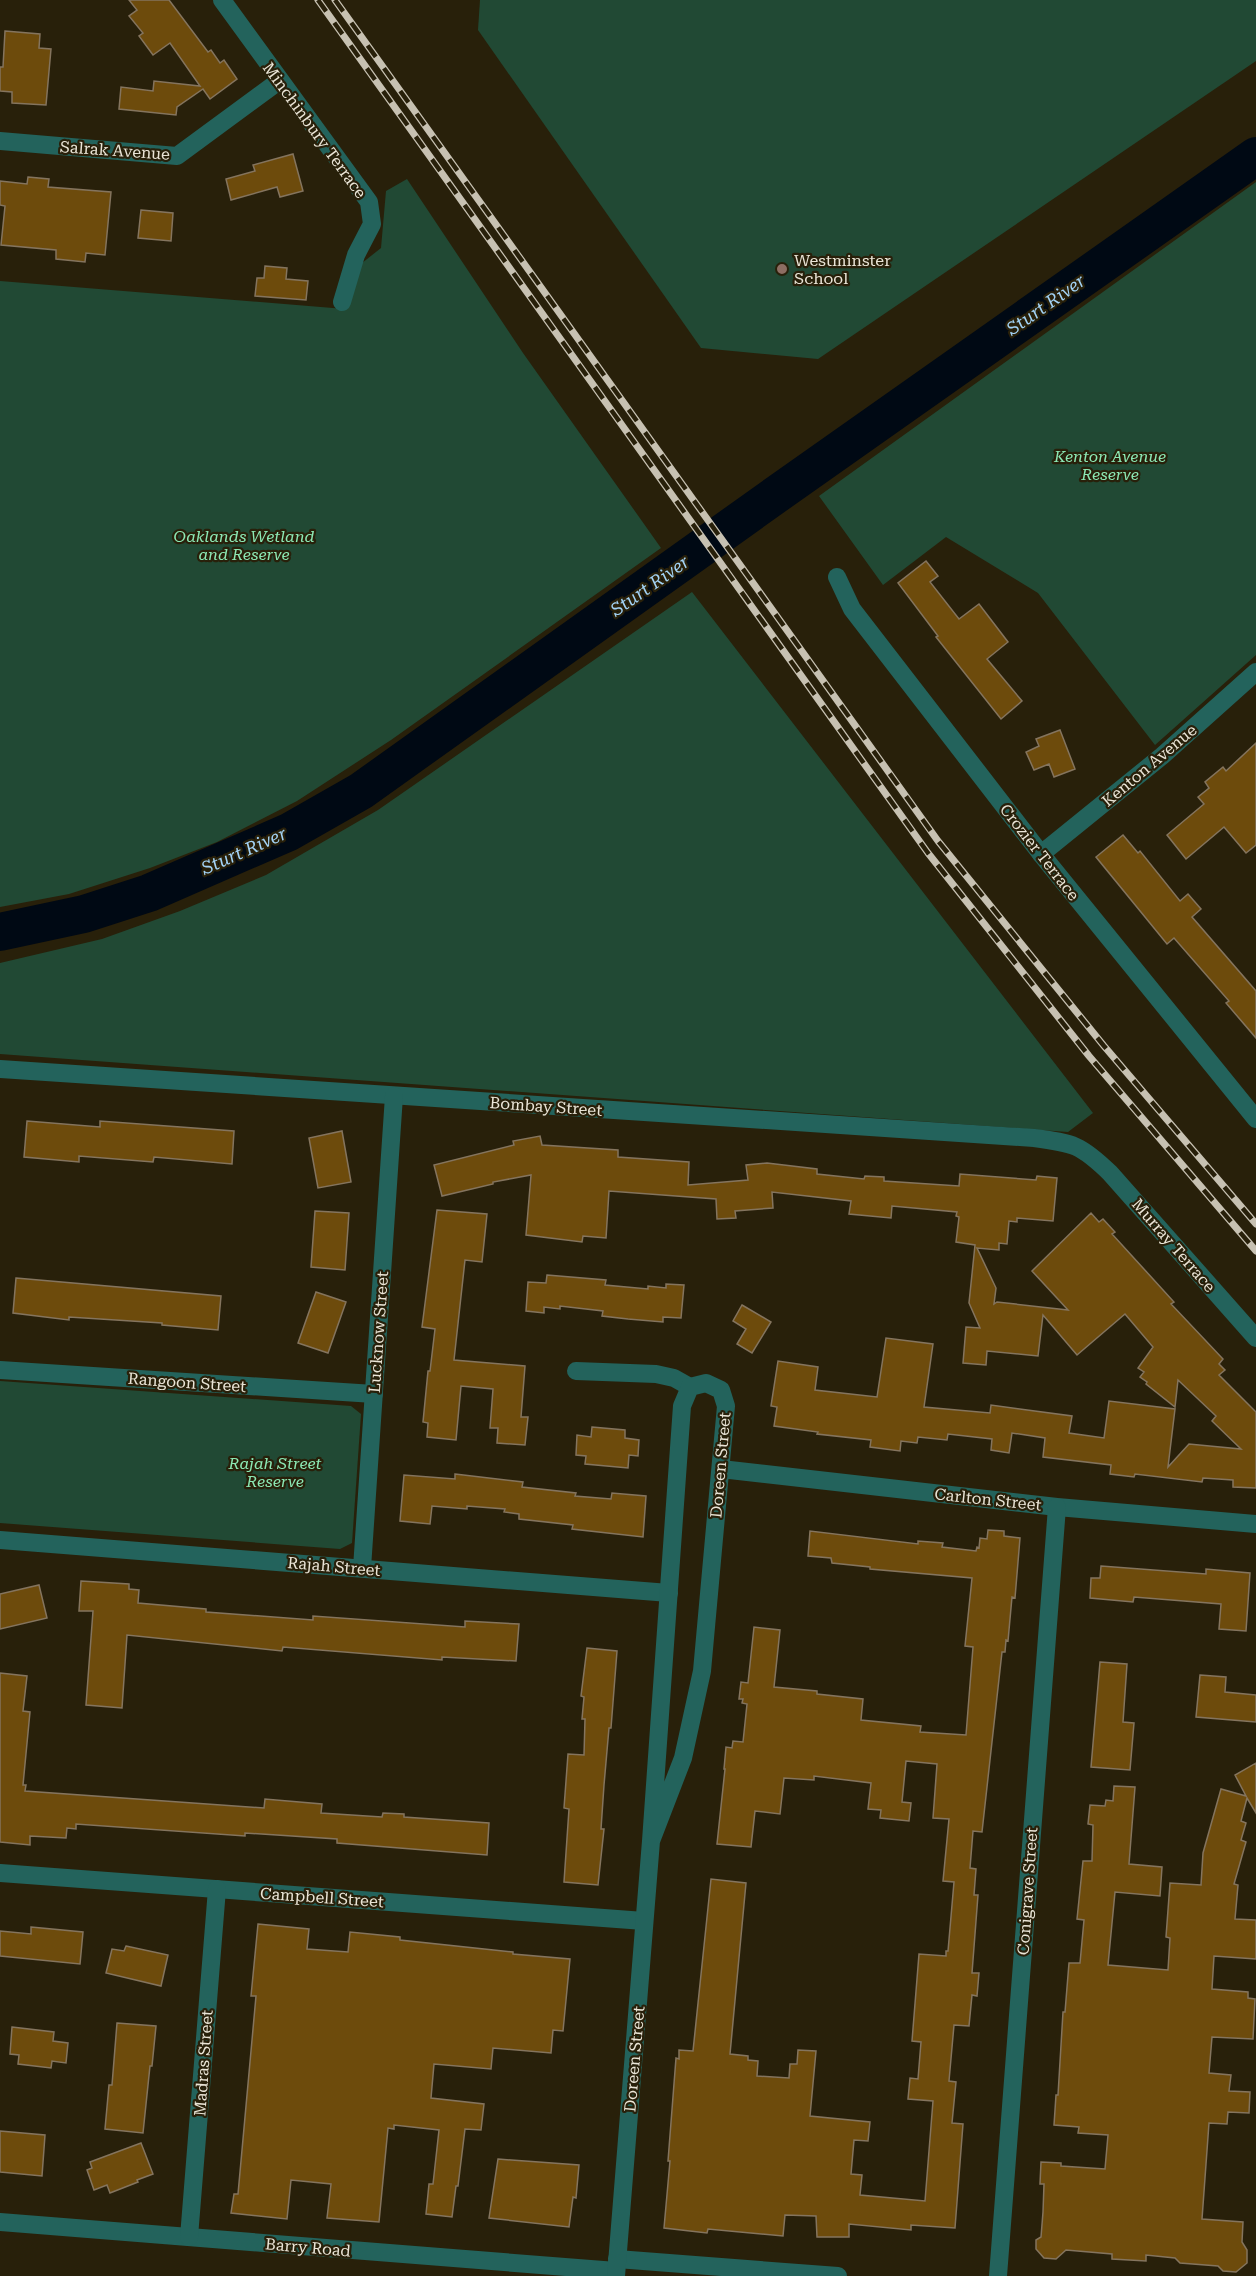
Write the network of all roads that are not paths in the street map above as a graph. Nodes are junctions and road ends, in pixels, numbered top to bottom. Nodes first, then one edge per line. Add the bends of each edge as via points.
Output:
1 (222, 0) edge
2 (279, 81) junction
3 (0, 141) edge
4 (342, 302) dead end
5 (837, 577) dead end
6 (1256, 672) edge
7 (1041, 854) junction
8 (0, 1069) edge
9 (394, 1096) junction
10 (1256, 1119) edge
11 (1090, 1154) joint
12 (1256, 1338) edge
13 (0, 1370) edge
14 (576, 1371) dead end
15 (690, 1387) junction
16 (374, 1394) junction
17 (721, 1469) junction
18 (1057, 1507) junction
19 (1256, 1524) edge
20 (0, 1540) edge
21 (362, 1568) junction
22 (669, 1593) junction
23 (651, 1841) junction
24 (0, 1873) edge
25 (216, 1889) junction
26 (644, 1921) junction
27 (0, 2222) edge
28 (189, 2237) junction
29 (616, 2269) edge
30 (838, 2276) edge
31 (998, 2276) edge

1 - 2 street, Minchinbury Terrace
2 - 3 street, Salrak Avenue via 177,156
2 - 4 street, Minchinbury Terrace via 369,202 372,224 356,255
5 - 7 street, Crozier Terrace via 852,609
6 - 7 street, Kenton Avenue via 1162,756
7 - 10 street, Crozier Terrace
8 - 9 street, Bombay Street
9 - 11 street, Bombay Street via 1034,1138 1067,1143
9 - 16 street, Lucknow Street
11 - 12 street, Murray Terrace
13 - 16 street, Rangoon Street
14 - 15 street via 656,1374
15 - 17 street, Doreen Street via 706,1383 721,1390 726,1406
15 - 22 street, Doreen Street via 682,1406
16 - 21 street, Lucknow Street
17 - 18 street, Carlton Street
17 - 23 street, Doreen Street via 702,1671 683,1758
18 - 19 street, Carlton Street
18 - 31 street, Conigrave Street
20 - 21 street, Rajah Street
21 - 22 street, Rajah Street
22 - 23 street, Doreen Street
23 - 26 street, Doreen Street
24 - 25 street, Campbell Street
25 - 26 street, Campbell Street
25 - 28 street, Madras Street
26 - 29 street, Doreen Street
27 - 28 street, Barry Road
28 - 29 street, Barry Road
29 - 30 street, Barry Road

